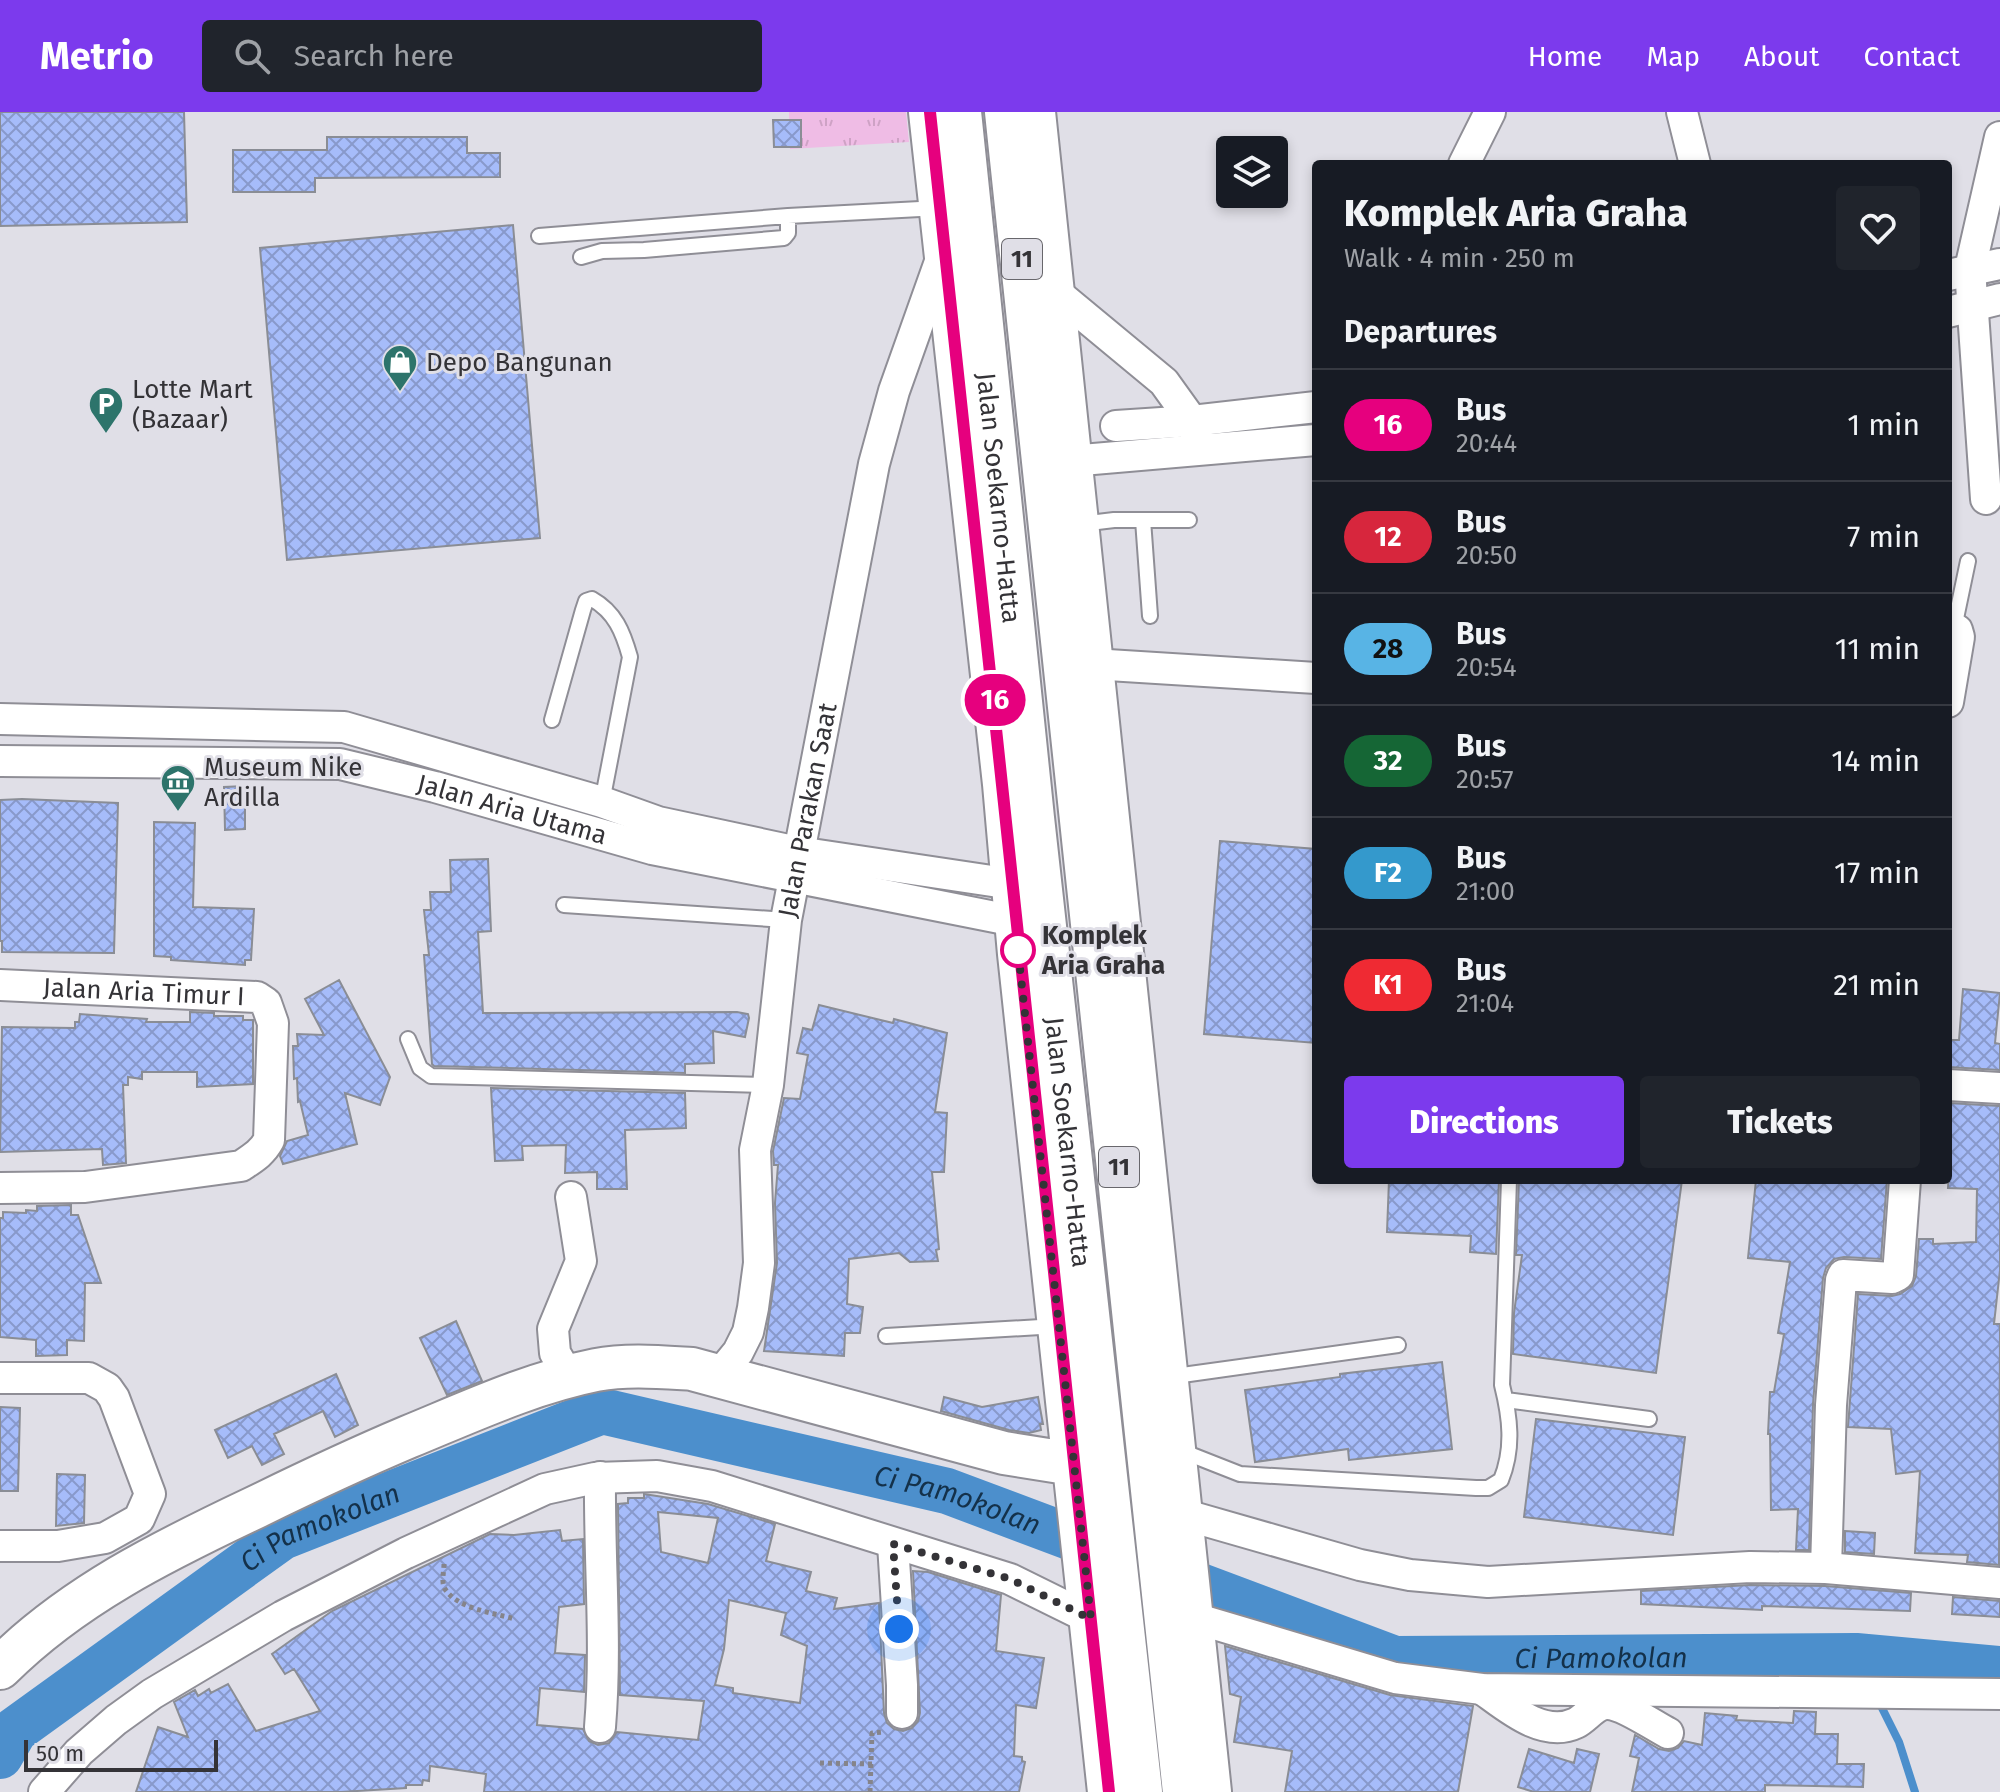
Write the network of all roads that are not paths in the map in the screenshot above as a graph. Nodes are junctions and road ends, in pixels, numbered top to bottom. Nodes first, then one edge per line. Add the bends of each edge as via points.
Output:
1 (930, 112) edge
2 (959, 112) edge
3 (1007, 112) edge
4 (1034, 112) edge
5 (1490, 112) edge
6 (1682, 112) edge
7 (2000, 137) edge
8 (1466, 160) edge
9 (1694, 160) edge
10 (788, 216) junction
11 (943, 228) junction
12 (539, 236) dead end
13 (581, 257) dead end
14 (2000, 264) edge
15 (1959, 272) edge
16 (1053, 290) junction
17 (1973, 305) edge
18 (1312, 408) edge
19 (965, 419) junction
20 (1116, 426) dead end
21 (1196, 435) junction
22 (1312, 440) edge
23 (1070, 461) junction
24 (999, 491) junction
25 (1986, 499) dead end
26 (1143, 520) junction
27 (1189, 520) dead end
28 (1077, 524) junction
29 (1968, 561) dead end
30 (1150, 616) dead end
31 (1952, 622) edge
32 (1952, 627) edge
33 (1092, 664) junction
34 (1312, 678) edge
35 (1952, 678) edge
36 (0, 719) edge
37 (552, 720) dead end
38 (344, 727) junction
39 (0, 761) edge
40 (340, 764) junction
41 (1004, 784) junction
42 (602, 802) junction
43 (1081, 810) junction
44 (1032, 818) junction
45 (655, 836) junction
46 (796, 865) junction
47 (1090, 894) junction
48 (1023, 903) junction
49 (564, 905) dead end
50 (786, 920) junction
51 (1120, 935) junction
52 (0, 985) edge
53 (408, 1039) dead end
54 (768, 1085) junction
55 (1952, 1085) edge
56 (2000, 1088) edge
57 (1509, 1184) edge
58 (1905, 1184) edge
59 (0, 1188) edge
60 (571, 1197) dead end
61 (1058, 1326) junction
62 (886, 1336) dead end
63 (1398, 1345) dead end
64 (720, 1374) junction
65 (569, 1377) junction
66 (1168, 1377) junction
67 (0, 1378) edge
68 (1506, 1400) junction
69 (1649, 1419) dead end
70 (1175, 1449) junction
71 (1074, 1476) junction
72 (600, 1477) junction
73 (1174, 1525) junction
74 (893, 1544) junction
75 (0, 1546) edge
76 (1826, 1568) junction
77 (1101, 1576) junction
78 (2000, 1583) edge
79 (1179, 1613) junction
80 (1091, 1619) junction
81 (0, 1668) edge
82 (1482, 1689) junction
83 (2000, 1694) edge
84 (902, 1713) road end
85 (1202, 1720) joint
86 (600, 1727) dead end
87 (1668, 1733) dead end
88 (44, 1792) edge
89 (1109, 1792) edge
90 (1140, 1792) edge
91 (1185, 1792) edge
92 (1210, 1792) edge

1 - 11 main road
2 - 24 highway, Jalan Soekarno-Hatta / 11
3 - 43 highway, Jalan Soekarno-Hatta / 11
4 - 16 main road, Jalan Soekarno-Hatta
5 - 8 street
6 - 9 street
7 - 15 street
10 - 11 lane
10 - 12 lane
10 - 13 lane via 784,238 602,251
11 - 19 main road, Jalan Soekarno-Hatta
11 - 46 street, Jalan Parakan Saat via 874,464
14 - 15 street
15 - 17 street
16 - 21 street via 1164,382
16 - 23 main road, Jalan Soekarno-Hatta
17 - 25 street
18 - 21 street
19 - 24 highway
19 - 41 main road, Jalan Soekarno-Hatta
20 - 21 street
21 - 22 street
21 - 23 street
23 - 28 main road, Jalan Soekarno-Hatta
24 - 44 highway, Jalan Soekarno-Hatta / 11
26 - 27 lane
26 - 28 lane
26 - 30 lane
28 - 33 main road, Jalan Soekarno-Hatta
29 - 31 lane
32 - 35 street via 1959,637
33 - 34 street
33 - 51 main road, Jalan Soekarno-Hatta
36 - 38 street, Jalan Aria Utama
37 - 42 lane via 583,610 592,599 615,618 630,657
38 - 40 street
38 - 42 street, Jalan Aria Utama
39 - 40 street, Jalan Aria Utama
40 - 45 street, Jalan Aria Utama
41 - 44 highway
41 - 48 main road, Jalan Soekarno-Hatta
42 - 45 street, Jalan Aria Utama
43 - 44 highway via 1074,825 1060,834 1045,831
43 - 47 highway, Jalan Soekarno-Hatta / 11
44 - 48 highway, Jalan Soekarno-Hatta / 11
45 - 46 street, Jalan Aria Utama
46 - 48 street, Jalan Aria Utama
46 - 50 street, Jalan Parakan Saat
47 - 48 highway via 1080,882 1064,877
47 - 51 highway
47 - 73 highway, Jalan Soekarno-Hatta / 11
48 - 61 main road, Jalan Soekarno-Hatta
48 - 77 highway, Jalan Soekarno-Hatta / 11 via 1110,1512
49 - 50 lane
50 - 54 street, Jalan Parakan Saat
51 - 66 main road, Jalan Soekarno-Hatta
52 - 59 street, Jalan Aria Timur I via 257,997 266,1003 273,1023 269,1140 241,1166 85,1187
53 - 54 lane via 420,1068 431,1076
54 - 64 street, Jalan Parakan Saat via 755,1150 759,1263 753,1308 738,1352
55 - 56 street
57 - 68 lane via 1502,1385
58 - 76 street via 1898,1275 1843,1275 1841,1280
60 - 65 street via 581,1261 553,1329 555,1353
61 - 62 lane
61 - 71 main road, Jalan Soekarno-Hatta
63 - 66 lane
64 - 65 main road via 645,1366
64 - 71 main road
65 - 81 main road via 363,1456 171,1547 102,1586
66 - 70 main road, Jalan Soekarno-Hatta
67 - 75 street via 89,1378 107,1388 150,1494 139,1519 105,1538 58,1546
68 - 69 lane
68 - 70 lane via 1506,1469 1488,1488 1240,1474
70 - 73 main road, Jalan Soekarno-Hatta
71 - 77 main road, Jalan Soekarno-Hatta
72 - 74 street via 657,1476 712,1486
72 - 86 street via 605,1639
72 - 88 street via 545,1489 283,1616 152,1694 79,1752
73 - 76 street via 1410,1575 1457,1580
73 - 79 highway, Jalan Soekarno-Hatta / 11
74 - 80 street via 1010,1579
74 - 84 street
76 - 78 street
77 - 80 main road, Jalan Soekarno-Hatta
77 - 90 highway, Jalan Soekarno-Hatta / 11
79 - 82 street via 1395,1678
79 - 85 highway
79 - 91 highway, Jalan Soekarno-Hatta / 11
80 - 89 main road, Jalan Soekarno-Hatta
82 - 83 street
82 - 87 street via 1536,1724 1575,1723 1607,1704
85 - 92 main road

